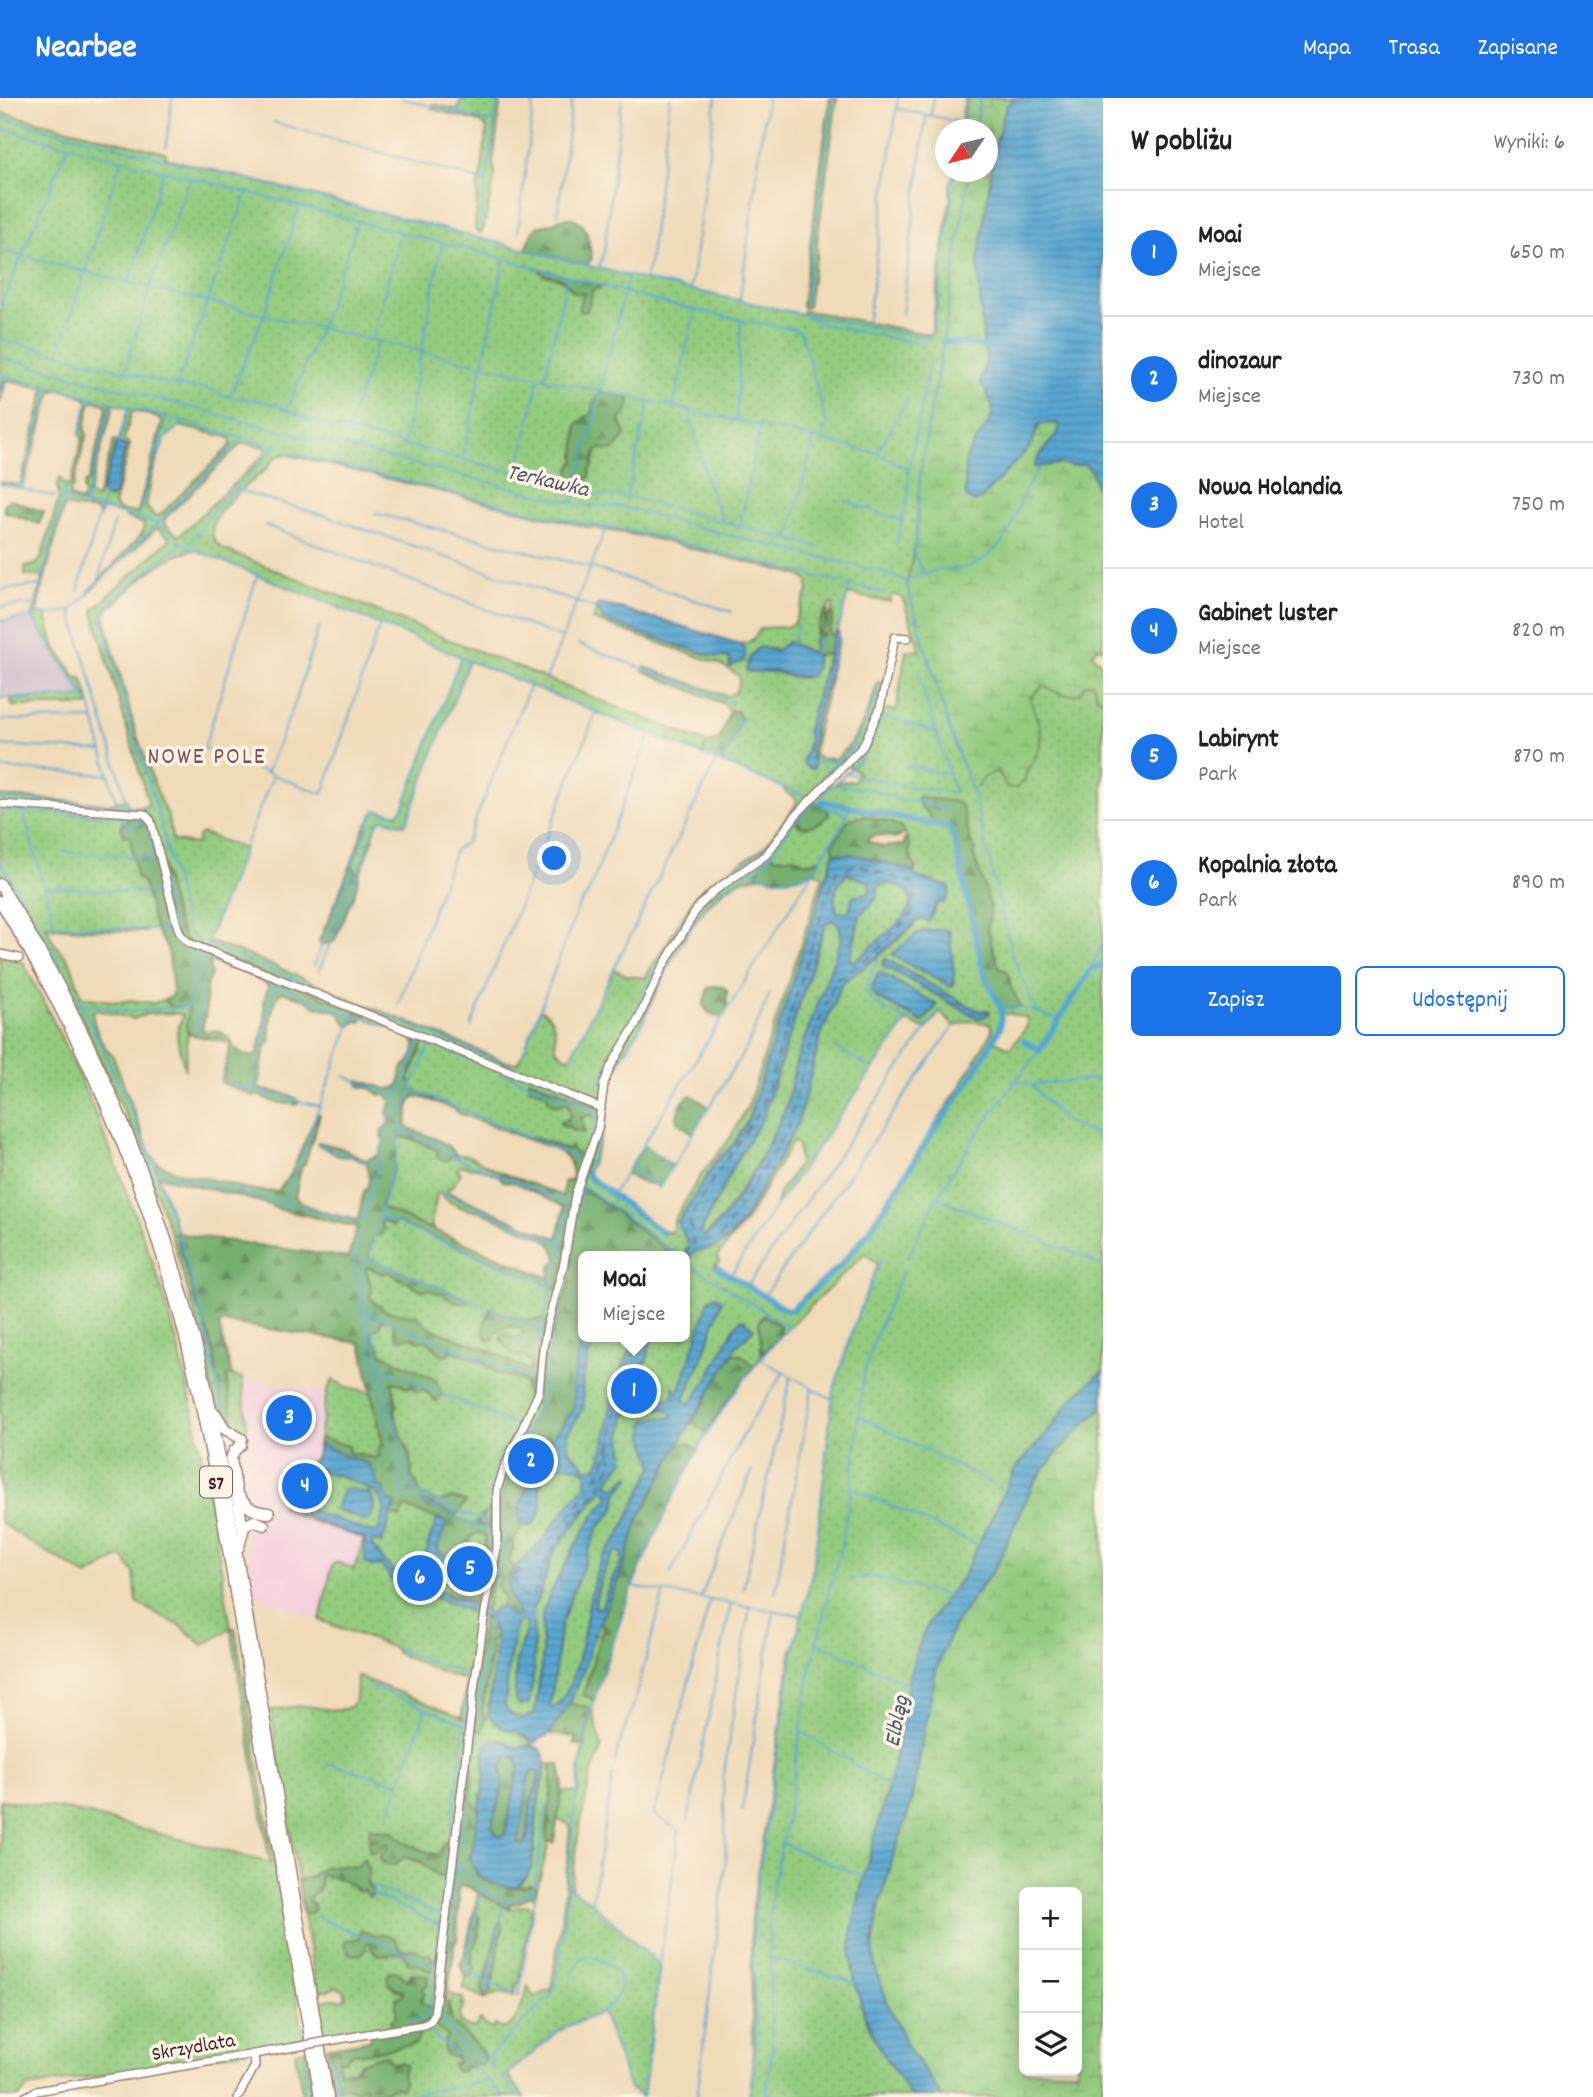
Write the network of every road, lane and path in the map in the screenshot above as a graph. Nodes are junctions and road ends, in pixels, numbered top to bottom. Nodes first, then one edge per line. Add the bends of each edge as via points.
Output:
1 (908, 638) dead end
2 (0, 804) edge
3 (0, 884) edge
4 (0, 901) edge
5 (0, 954) edge
6 (19, 958) dead end
7 (601, 1108) junction
8 (207, 1394) junction
9 (225, 1429) junction
10 (231, 1459) junction
11 (236, 1490) junction
12 (269, 1513) dead end
13 (264, 1525) dead end
14 (243, 1530) junction
15 (238, 1560) junction
16 (254, 2054) junction
17 (25, 2097) edge
18 (238, 2097) edge
19 (320, 2097) edge
20 (328, 2097) edge

1 - 7 street, Skrzydlata via 895,637 880,708 859,751 796,815 764,858 710,894 692,917 606,1076
2 - 7 street via 145,814 151,821 179,931 189,943
3 - 8 highway, S7 via 64,994 125,1127 176,1271
4 - 19 highway, S7 via 56,1000 103,1098 144,1202 179,1312 222,1514
5 - 6 street
7 - 16 street, Skrzydlata, bridge via 572,1207 543,1348 539,1392 497,1486 498,1539 484,1615 434,2015 423,2025
8 - 9 highway
8 - 15 highway, S7
9 - 10 highway
9 - 10 highway via 242,1442
10 - 11 highway
11 - 12 highway via 248,1507
11 - 14 highway
13 - 14 highway via 254,1521
14 - 15 highway
15 - 20 highway, S7
16 - 17 street, Skrzydlata via 36,2091
16 - 18 street via 256,2066

